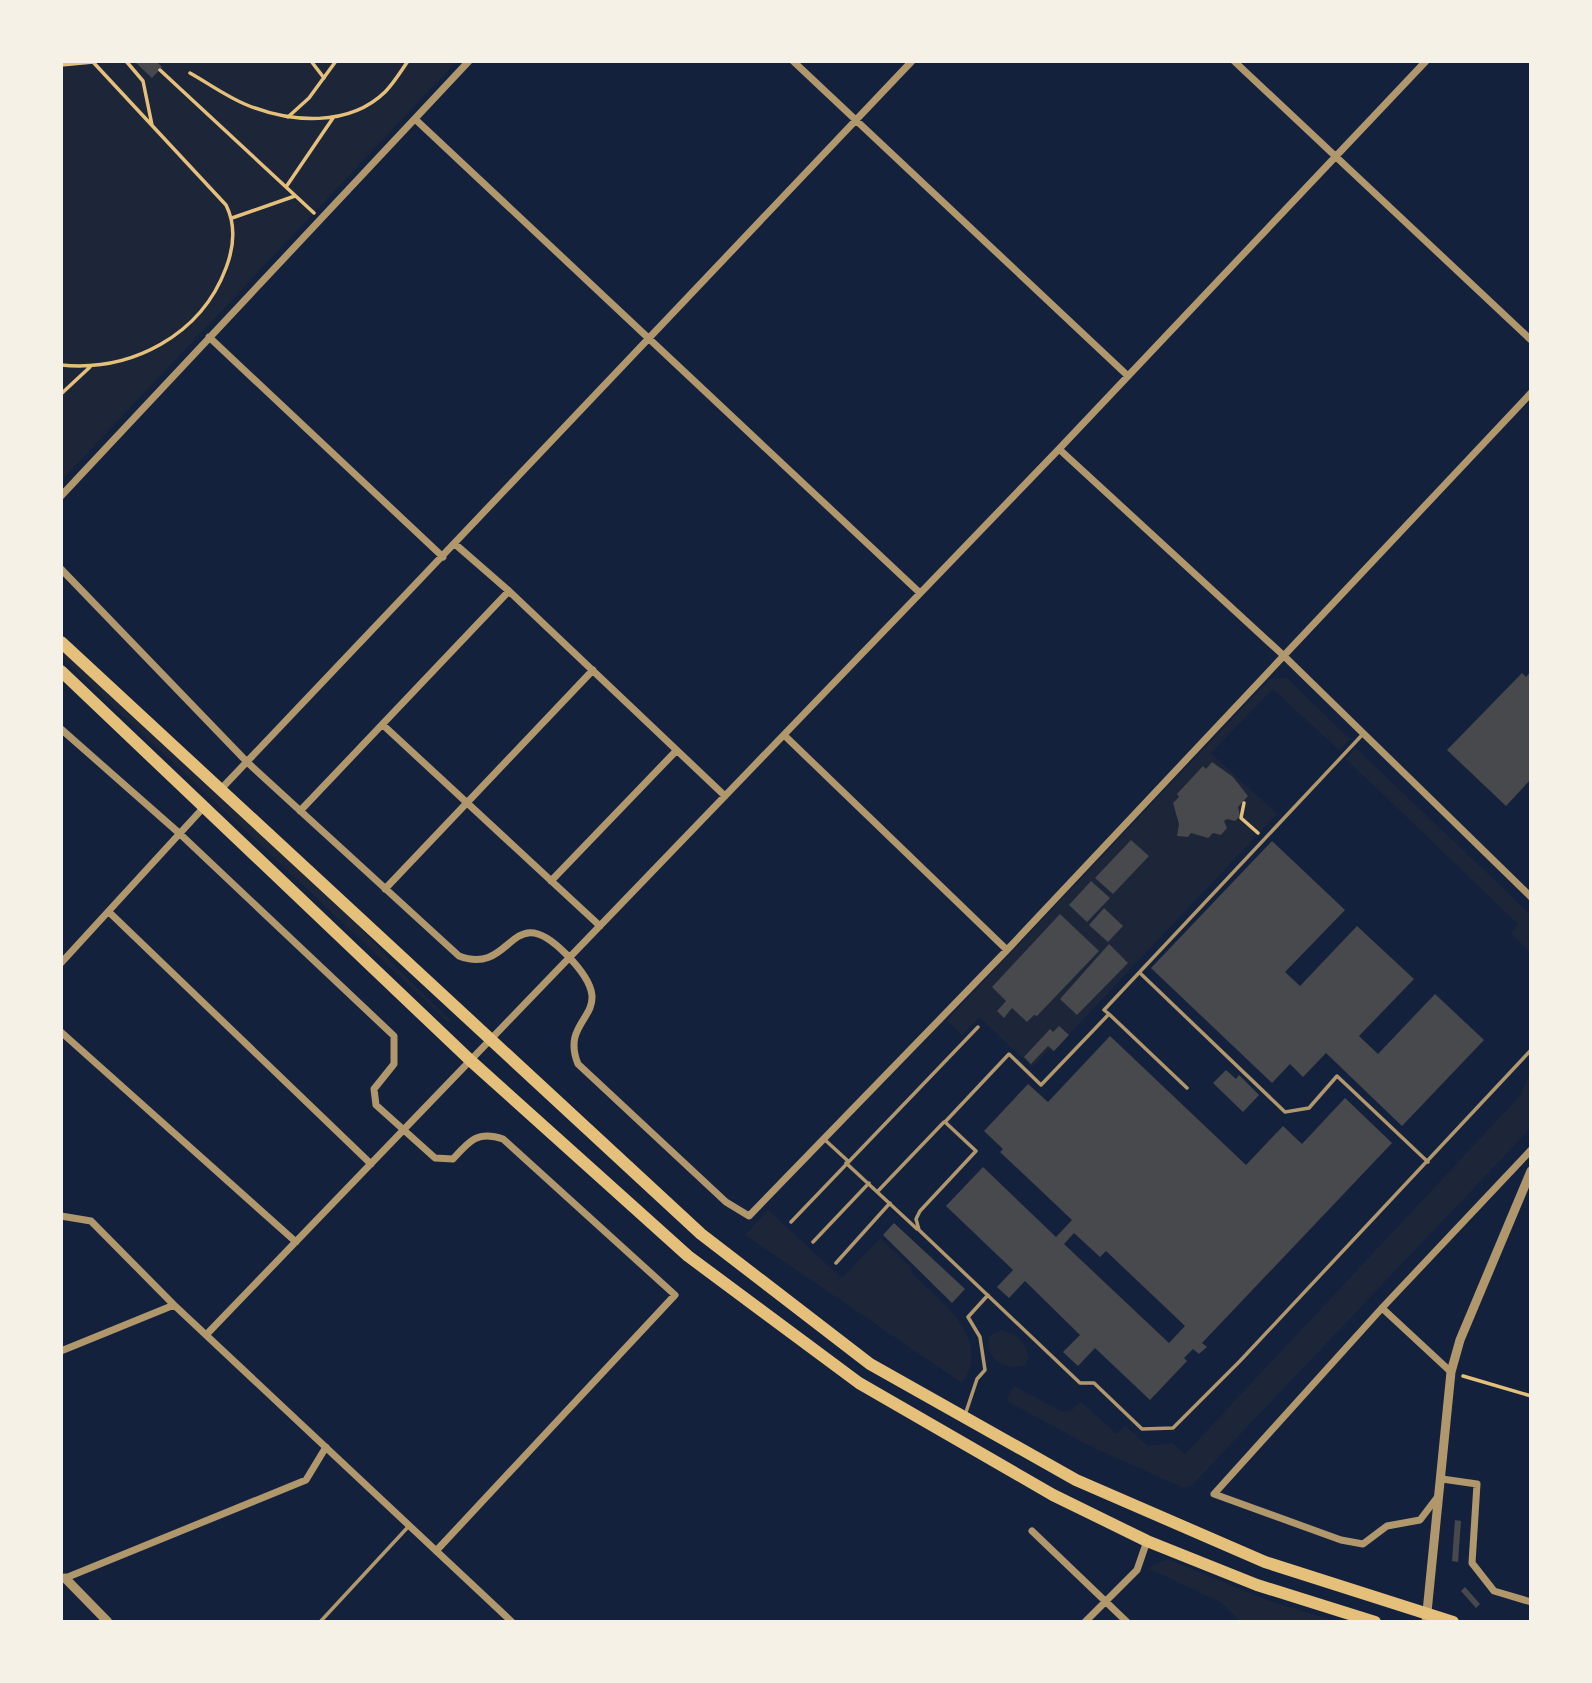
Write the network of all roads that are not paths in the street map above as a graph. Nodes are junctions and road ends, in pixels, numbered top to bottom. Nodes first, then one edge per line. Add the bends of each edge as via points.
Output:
1 (469, 61) edge
2 (793, 61) edge
3 (912, 61) edge
4 (1234, 61) edge
5 (1426, 61) edge
6 (415, 119) junction
7 (856, 121) junction
8 (1336, 156) junction
9 (209, 337) junction
10 (649, 339) junction
11 (1531, 340) edge
12 (1128, 376) junction
13 (1531, 393) edge
14 (1059, 449) junction
15 (61, 496) edge
16 (455, 544) junction
17 (443, 557) junction
18 (61, 569) edge
19 (509, 591) junction
20 (920, 593) junction
21 (61, 642) edge
22 (1283, 655) junction
23 (593, 670) junction
24 (61, 671) edge
25 (383, 725) junction
26 (61, 729) edge
27 (1363, 733) junction
28 (783, 735) junction
29 (676, 751) junction
30 (247, 762) junction
31 (221, 789) junction
32 (725, 796) junction
33 (467, 802) junction
34 (204, 807) junction
35 (300, 811) junction
36 (179, 833) junction
37 (551, 881) junction
38 (385, 889) junction
39 (1531, 897) edge
40 (110, 913) junction
41 (600, 926) junction
42 (1007, 950) junction
43 (570, 958) junction
44 (61, 963) edge
45 (1140, 973) junction
46 (1109, 1014) junction
47 (978, 1027) dead end
48 (61, 1032) edge
49 (493, 1038) junction
50 (1531, 1050) edge
51 (471, 1061) junction
52 (1186, 1088) dead end
53 (945, 1122) junction
54 (404, 1131) junction
55 (824, 1139) junction
56 (1531, 1150) edge
57 (847, 1162) junction
58 (1427, 1162) junction
59 (371, 1164) junction
60 (1531, 1171) edge
61 (869, 1183) junction
62 (878, 1191) junction
63 (890, 1203) junction
64 (61, 1216) edge
65 (791, 1222) dead end
66 (919, 1230) junction
67 (296, 1242) junction
68 (813, 1242) dead end
69 (836, 1263) dead end
70 (988, 1295) junction
71 (174, 1305) junction
72 (1382, 1308) junction
73 (206, 1335) junction
74 (61, 1351) edge
75 (1451, 1372) junction
76 (964, 1417) junction
77 (326, 1447) junction
78 (1442, 1479) junction
79 (1441, 1492) junction
80 (410, 1526) junction
81 (1032, 1531) dead end
82 (1147, 1541) junction
83 (436, 1550) junction
84 (63, 1579) edge
85 (1105, 1601) junction
86 (1531, 1602) edge
87 (1426, 1618) edge
88 (107, 1622) edge
89 (320, 1622) edge
90 (512, 1622) edge
91 (1085, 1622) edge
92 (1127, 1622) edge
93 (1375, 1622) edge
94 (1453, 1622) edge

1 - 6 street
2 - 7 street
3 - 7 street
4 - 8 street
5 - 8 street
6 - 9 street
6 - 10 street
7 - 10 street
7 - 12 street
8 - 11 street
8 - 12 street
9 - 15 street
9 - 17 street
10 - 16 street
10 - 20 street
12 - 14 street
13 - 22 street
14 - 20 street
14 - 22 street
16 - 17 street
16 - 19 street
17 - 30 street
18 - 30 street
19 - 23 street
19 - 25 street
20 - 28 street
21 - 31 highway
22 - 27 street
22 - 42 street
23 - 29 street
23 - 33 street
24 - 34 highway
25 - 33 street
25 - 35 street
26 - 36 street
27 - 39 street
27 - 45 lane
28 - 32 street
28 - 42 street
29 - 32 street
29 - 37 street
30 - 31 street
30 - 35 street
31 - 49 highway
32 - 41 street
33 - 37 street
33 - 38 street
34 - 36 street
34 - 51 highway
35 - 38 street
36 - 40 street
36 - 54 street via 394,1036 394,1064 373,1097
37 - 41 street
38 - 43 street via 469,960 496,956 513,938 534,932 552,939
40 - 44 street
40 - 59 street
41 - 43 street
42 - 55 street
43 - 49 street
43 - 55 street via 587,976 594,994 575,1037 573,1052 578,1064 726,1202 750,1216
45 - 46 lane via 1104,1010
45 - 58 lane via 1285,1112 1309,1108 1337,1076
46 - 52 lane
46 - 53 lane via 1041,1085 1009,1054
47 - 57 lane
48 - 67 street
49 - 51 street
49 - 76 highway via 701,1234 870,1364
50 - 58 lane
51 - 54 street
51 - 82 highway via 688,1256 859,1383 1053,1495
53 - 62 lane
53 - 66 lane via 976,1151 920,1211 916,1219
54 - 59 street
54 - 83 street via 435,1158 444,1160 453,1158 477,1136 503,1139 675,1295
55 - 57 lane
56 - 72 street
57 - 61 lane
57 - 65 lane
58 - 70 lane via 1173,1428 1142,1429 1094,1383 1080,1383
59 - 67 street
60 - 75 street
61 - 62 lane
61 - 68 lane
62 - 63 lane
63 - 66 lane
63 - 69 lane
64 - 71 street via 91,1221
66 - 70 lane
67 - 73 street
70 - 76 lane via 968,1317 979,1337 985,1370 977,1379
71 - 73 street
71 - 74 street
72 - 75 street
72 - 79 street via 1214,1494 1363,1544 1387,1526 1420,1520
73 - 77 street
75 - 78 street
76 - 87 highway via 1076,1480 1265,1562
77 - 80 street
77 - 84 street via 306,1480
78 - 79 street
78 - 86 street via 1477,1484 1472,1563 1494,1591
79 - 87 street
80 - 83 street
80 - 89 lane
81 - 85 street
82 - 85 street via 1138,1570
82 - 93 highway via 1257,1585
83 - 90 street
84 - 88 street
85 - 91 street
85 - 92 street
87 - 94 highway

